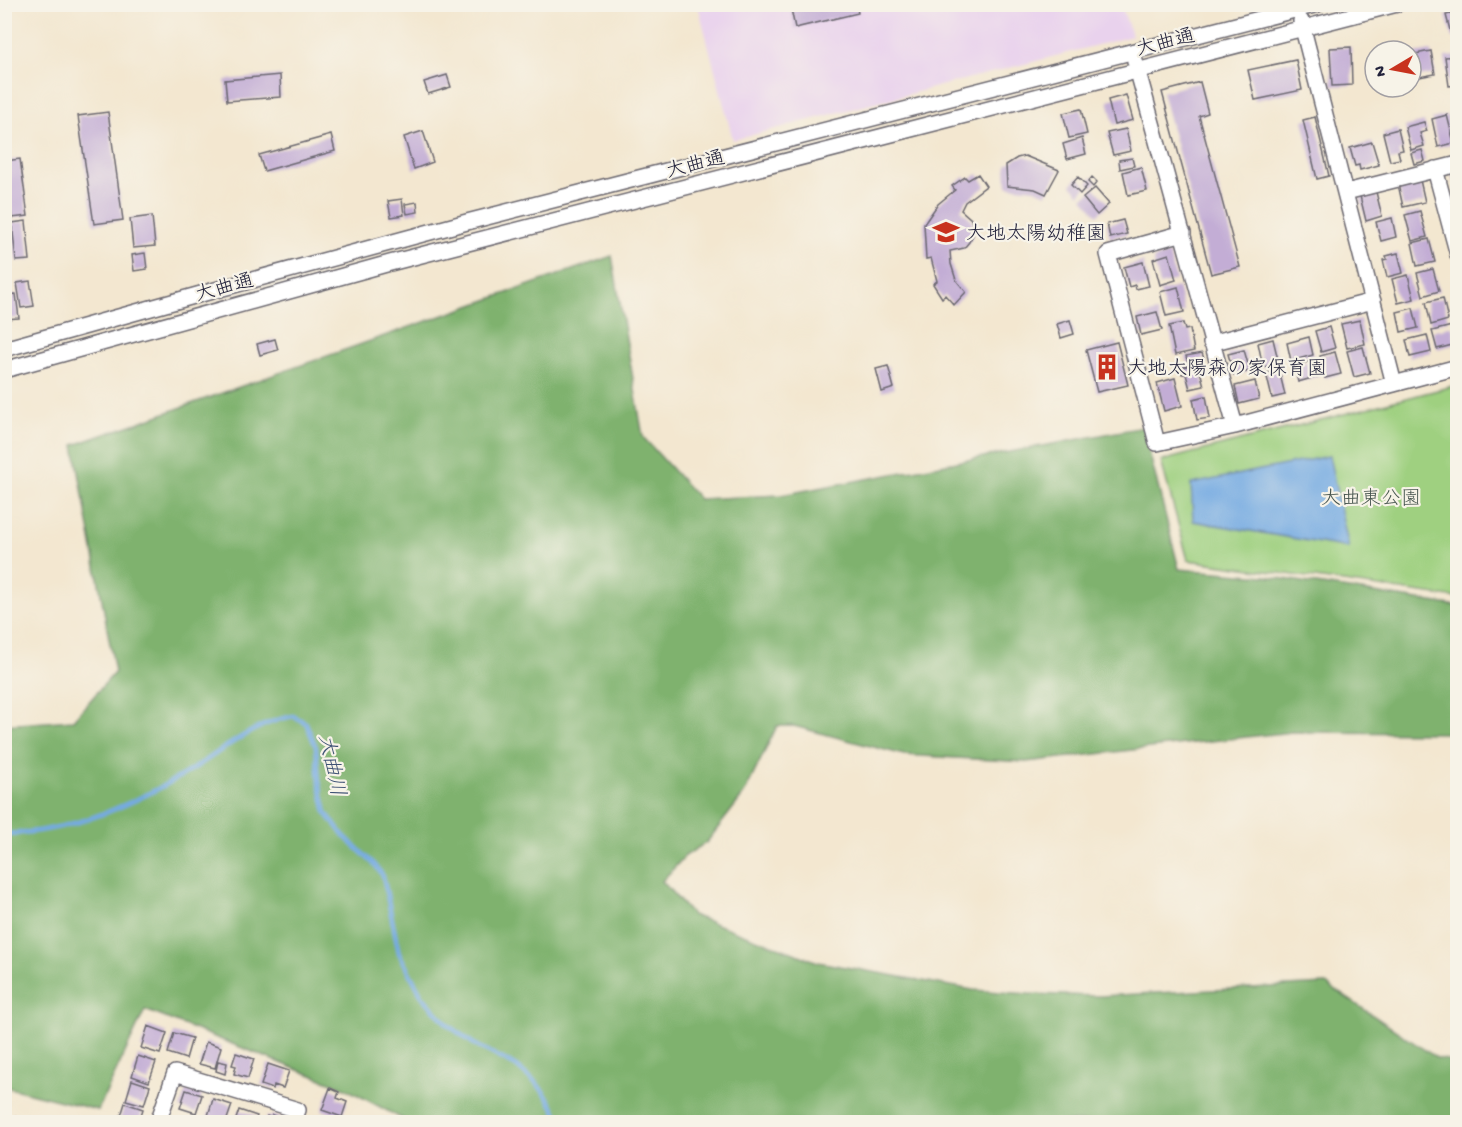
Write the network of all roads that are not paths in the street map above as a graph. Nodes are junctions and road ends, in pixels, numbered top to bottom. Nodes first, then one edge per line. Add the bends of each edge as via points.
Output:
1 (1318, 4) edge
2 (1397, 4) edge
3 (1299, 10) junction
4 (1302, 29) junction
5 (1133, 52) junction
6 (1138, 70) junction
7 (1458, 164) edge
8 (1435, 170) junction
9 (1346, 192) junction
10 (1183, 233) junction
11 (1458, 255) edge
12 (1373, 302) junction
13 (1211, 343) junction
14 (4, 349) edge
15 (1458, 367) edge
16 (4, 370) edge
17 (1394, 384) junction
18 (1235, 426) junction
19 (158, 1122) edge
20 (293, 1122) edge

1 - 3 street, 大曲通
2 - 4 street, 大曲通
3 - 4 street
3 - 5 street, 大曲通
4 - 6 street, 大曲通
4 - 9 street
5 - 6 street
5 - 14 street, 大曲通 via 444,228
6 - 10 street
6 - 16 street, 大曲通 via 390,263
7 - 8 street
8 - 9 street
8 - 11 street
9 - 12 street
10 - 13 street
10 - 18 street via 1108,254 1157,443
12 - 13 street
12 - 17 street
13 - 18 street
15 - 17 street
17 - 18 street
19 - 20 street via 175,1073 298,1110

